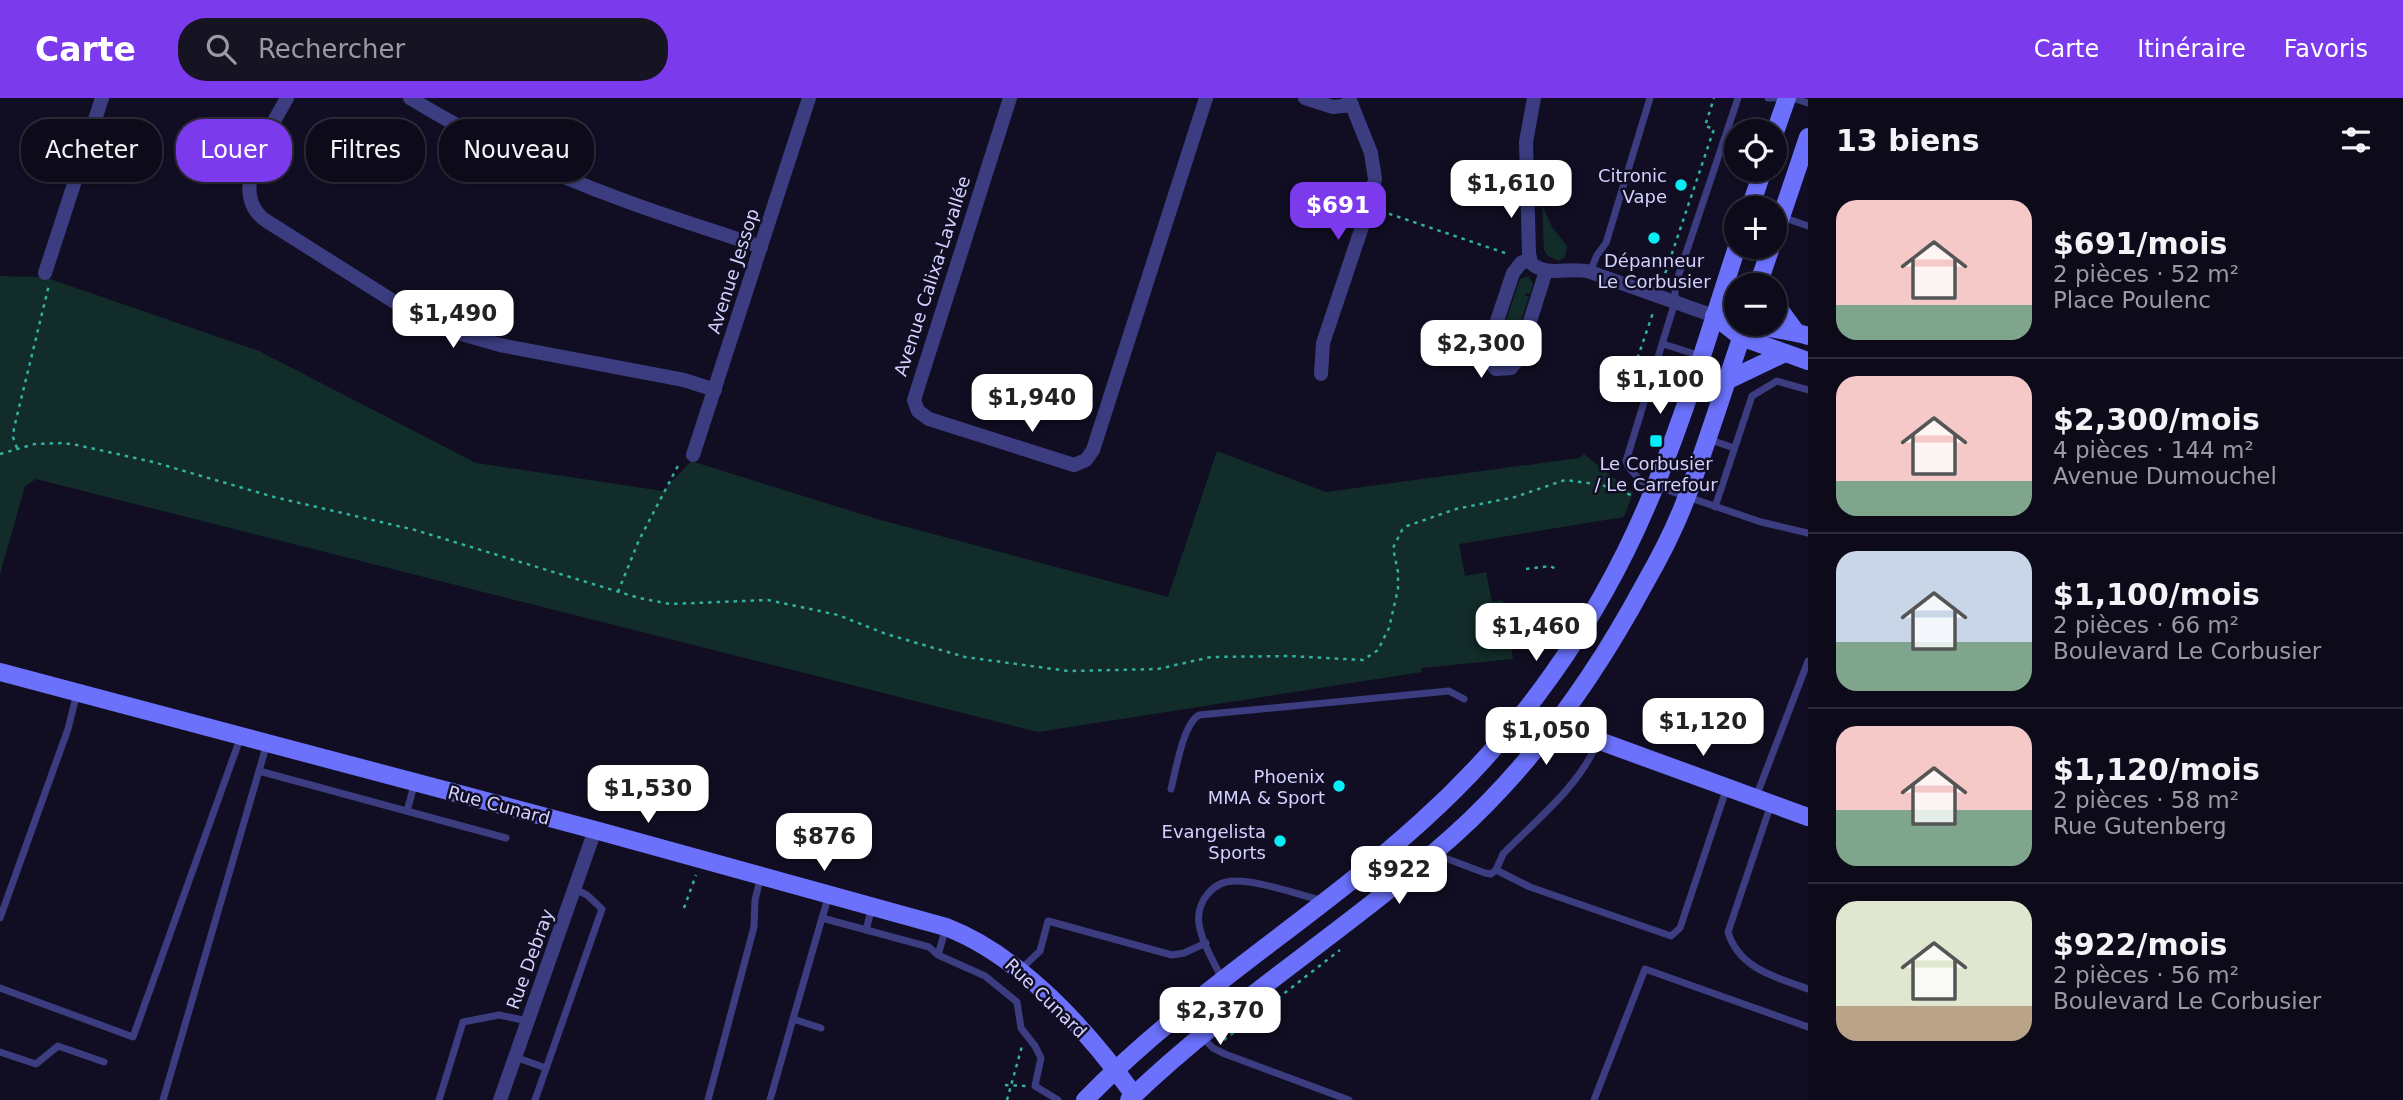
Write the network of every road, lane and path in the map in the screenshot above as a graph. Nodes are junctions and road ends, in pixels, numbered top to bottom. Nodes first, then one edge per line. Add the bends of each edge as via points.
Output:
1 (103, 98) edge
2 (287, 98) edge
3 (410, 98) edge
4 (807, 98) edge
5 (1010, 98) edge
6 (1206, 98) edge
7 (1305, 98) edge
8 (1534, 98) edge
9 (1650, 98) edge
10 (1714, 98) edge
11 (1738, 98) edge
12 (1768, 98) edge
13 (1779, 98) edge
14 (1790, 98) edge
15 (1350, 102) edge
16 (1808, 103) edge
17 (1781, 119) edge
18 (1808, 137) edge
19 (1787, 202) edge
20 (1380, 210) dead end
21 (1787, 219) edge
22 (1808, 226) edge
23 (761, 247) junction
24 (1508, 254) dead end
25 (1530, 259) junction
26 (1733, 259) edge
27 (1668, 265) junction
28 (1620, 267) dead end
29 (1546, 271) junction
30 (1590, 272) junction
31 (47, 277) joint
32 (1662, 281) dead end
33 (1675, 302) junction
34 (1654, 310) dead end
35 (1714, 316) junction
36 (1787, 317) edge
37 (1724, 319) edge
38 (1802, 334) edge
39 (1741, 336) edge
40 (1759, 336) edge
41 (1662, 344) junction
42 (1785, 353) junction
43 (1701, 356) junction
44 (1808, 361) edge
45 (1321, 374) dead end
46 (1632, 374) dead end
47 (1726, 381) junction
48 (715, 390) junction
49 (1808, 390) edge
50 (1707, 438) junction
51 (17, 448) junction
52 (1734, 448) junction
53 (0, 454) edge
54 (688, 457) joint
55 (1625, 478) dead end
56 (1655, 486) junction
57 (1614, 489) junction
58 (1634, 496) dead end
59 (1687, 497) junction
60 (1715, 507) junction
61 (1808, 533) edge
62 (1526, 569) dead end
63 (1558, 570) dead end
64 (618, 592) junction
65 (1808, 662) edge
66 (0, 672) edge
67 (78, 692) junction
68 (1464, 699) dead end
69 (1523, 713) junction
70 (1556, 724) junction
71 (241, 736) junction
72 (1598, 740) junction
73 (267, 743) junction
74 (259, 771) junction
75 (415, 782) junction
76 (1727, 787) junction
77 (1171, 789) dead end
78 (1763, 801) junction
79 (407, 811) junction
80 (1808, 817) edge
81 (595, 830) junction
82 (506, 838) dead end
83 (1437, 850) junction
84 (1496, 870) junction
85 (696, 875) dead end
86 (761, 876) junction
87 (575, 889) junction
88 (829, 894) junction
89 (1325, 901) junction
90 (873, 906) junction
91 (684, 908) dead end
92 (0, 918) edge
93 (822, 918) junction
94 (946, 927) junction
95 (866, 930) junction
96 (1206, 943) junction
97 (938, 955) junction
98 (1020, 970) junction
99 (1223, 981) junction
100 (0, 988) edge
101 (1808, 989) edge
102 (793, 1019) junction
103 (528, 1021) junction
104 (1808, 1027) edge
105 (821, 1028) dead end
106 (1201, 1037) junction
107 (0, 1052) edge
108 (515, 1057) junction
109 (1018, 1061) dead end
110 (104, 1062) dead end
111 (547, 1068) junction
112 (1116, 1069) junction
113 (1005, 1085) dead end
114 (1011, 1087) junction
115 (1134, 1098) edge
116 (163, 1100) edge
117 (439, 1100) edge
118 (500, 1100) edge
119 (535, 1100) edge
120 (708, 1100) edge
121 (770, 1100) edge
122 (1007, 1100) edge
123 (1058, 1100) edge
124 (1085, 1100) edge
125 (1349, 1100) edge
126 (1594, 1100) edge

1 - 31 street
2 - 48 street via 248,186 253,208 265,220 412,313 454,332
3 - 23 street via 560,174 632,204
4 - 23 street, Avenue Jessop
5 - 6 street, Avenue Calixa-Lavallée via 915,392 915,404 929,419 1074,465 1086,460 1093,450
7 - 15 street via 1333,107
8 - 25 street via 1526,142
9 - 30 lane via 1606,243
10 - 27 path via 1705,126 1714,129
11 - 33 lane via 1675,286
12 - 13 lane
14 - 16 lane
14 - 17 street
15 - 45 street via 1371,153 1375,179 1323,343
18 - 19 street
20 - 24 path
21 - 22 lane
23 - 48 street, Avenue Jessop
25 - 29 street via 1536,268
25 - 29 street via 1513,273 1488,348 1488,360 1496,369 1511,368 1518,359
26 - 35 street
27 - 28 path
27 - 32 path
29 - 30 street
30 - 33 street
31 - 51 path via 14,428
33 - 35 street
33 - 41 lane
34 - 46 path
35 - 37 street
35 - 43 street
36 - 38 street
39 - 47 street
40 - 42 street
41 - 43 lane
41 - 56 lane via 1626,458 1636,477
42 - 44 street
42 - 47 street
43 - 56 street
47 - 50 street
48 - 54 street, Avenue Jessop
49 - 52 lane via 1777,381 1755,392
50 - 52 lane
50 - 59 street
51 - 53 path
51 - 64 path via 63,443 153,462 415,530
52 - 60 lane
54 - 64 path via 639,540
55 - 57 path
56 - 59 lane
56 - 69 street via 1608,585
57 - 58 path
57 - 64 path via 1565,480 1407,526 1394,548 1399,579 1395,612 1386,639 1363,660 1211,657 1164,669 1068,671 965,657 838,615 768,600 670,604
59 - 60 lane
59 - 70 street via 1625,620
60 - 61 lane
62 - 63 path via 1550,566
65 - 78 lane
66 - 67 street, Rue Cunard
67 - 71 street, Rue Cunard
67 - 92 lane
68 - 77 lane via 1448,691 1199,715 1187,730
69 - 70 street
69 - 89 street via 1443,802
70 - 72 street
70 - 83 street via 1498,792
71 - 73 street, Rue Cunard
71 - 100 lane via 134,1037
72 - 76 street
72 - 84 lane via 1580,774 1503,854
73 - 74 lane
73 - 75 street, Rue Cunard
74 - 79 lane
74 - 116 lane
75 - 79 lane
75 - 81 street, Rue Cunard
76 - 78 street
76 - 84 lane via 1680,928 1671,936 1530,887
78 - 80 street
78 - 101 lane via 1728,932 1754,968
79 - 82 lane
81 - 86 street, Rue Cunard
81 - 87 street, Rue Debray
83 - 84 lane via 1445,858 1485,873
83 - 106 street
85 - 91 path
86 - 88 street, Rue Cunard
86 - 120 lane via 754,927
87 - 103 street, Rue Debray
87 - 111 lane via 602,909
88 - 90 street, Rue Cunard
88 - 93 lane
89 - 96 lane via 1236,880 1219,884 1200,905 1198,921
89 - 99 street
90 - 94 street, Rue Cunard
90 - 95 lane
93 - 95 lane
93 - 102 lane
94 - 97 lane
94 - 98 street, Rue Cunard via 991,948
95 - 97 lane via 929,947
96 - 98 lane via 1172,955 1048,921 1040,951
96 - 99 lane
97 - 123 lane via 985,976 1014,998 1021,1028 1040,1052 1035,1086
98 - 112 street, Rue Cunard
99 - 112 street
102 - 105 lane
102 - 121 lane
103 - 108 street, Rue Debray
103 - 117 lane via 499,1015 463,1022
104 - 126 lane via 1645,969
106 - 115 street
106 - 125 lane via 1225,1054
107 - 110 lane via 36,1065 58,1046
108 - 111 lane
108 - 118 street, Rue Debray
109 - 114 path
111 - 119 lane
112 - 115 street, Rue Cunard
112 - 124 street
113 - 114 path
114 - 122 path

